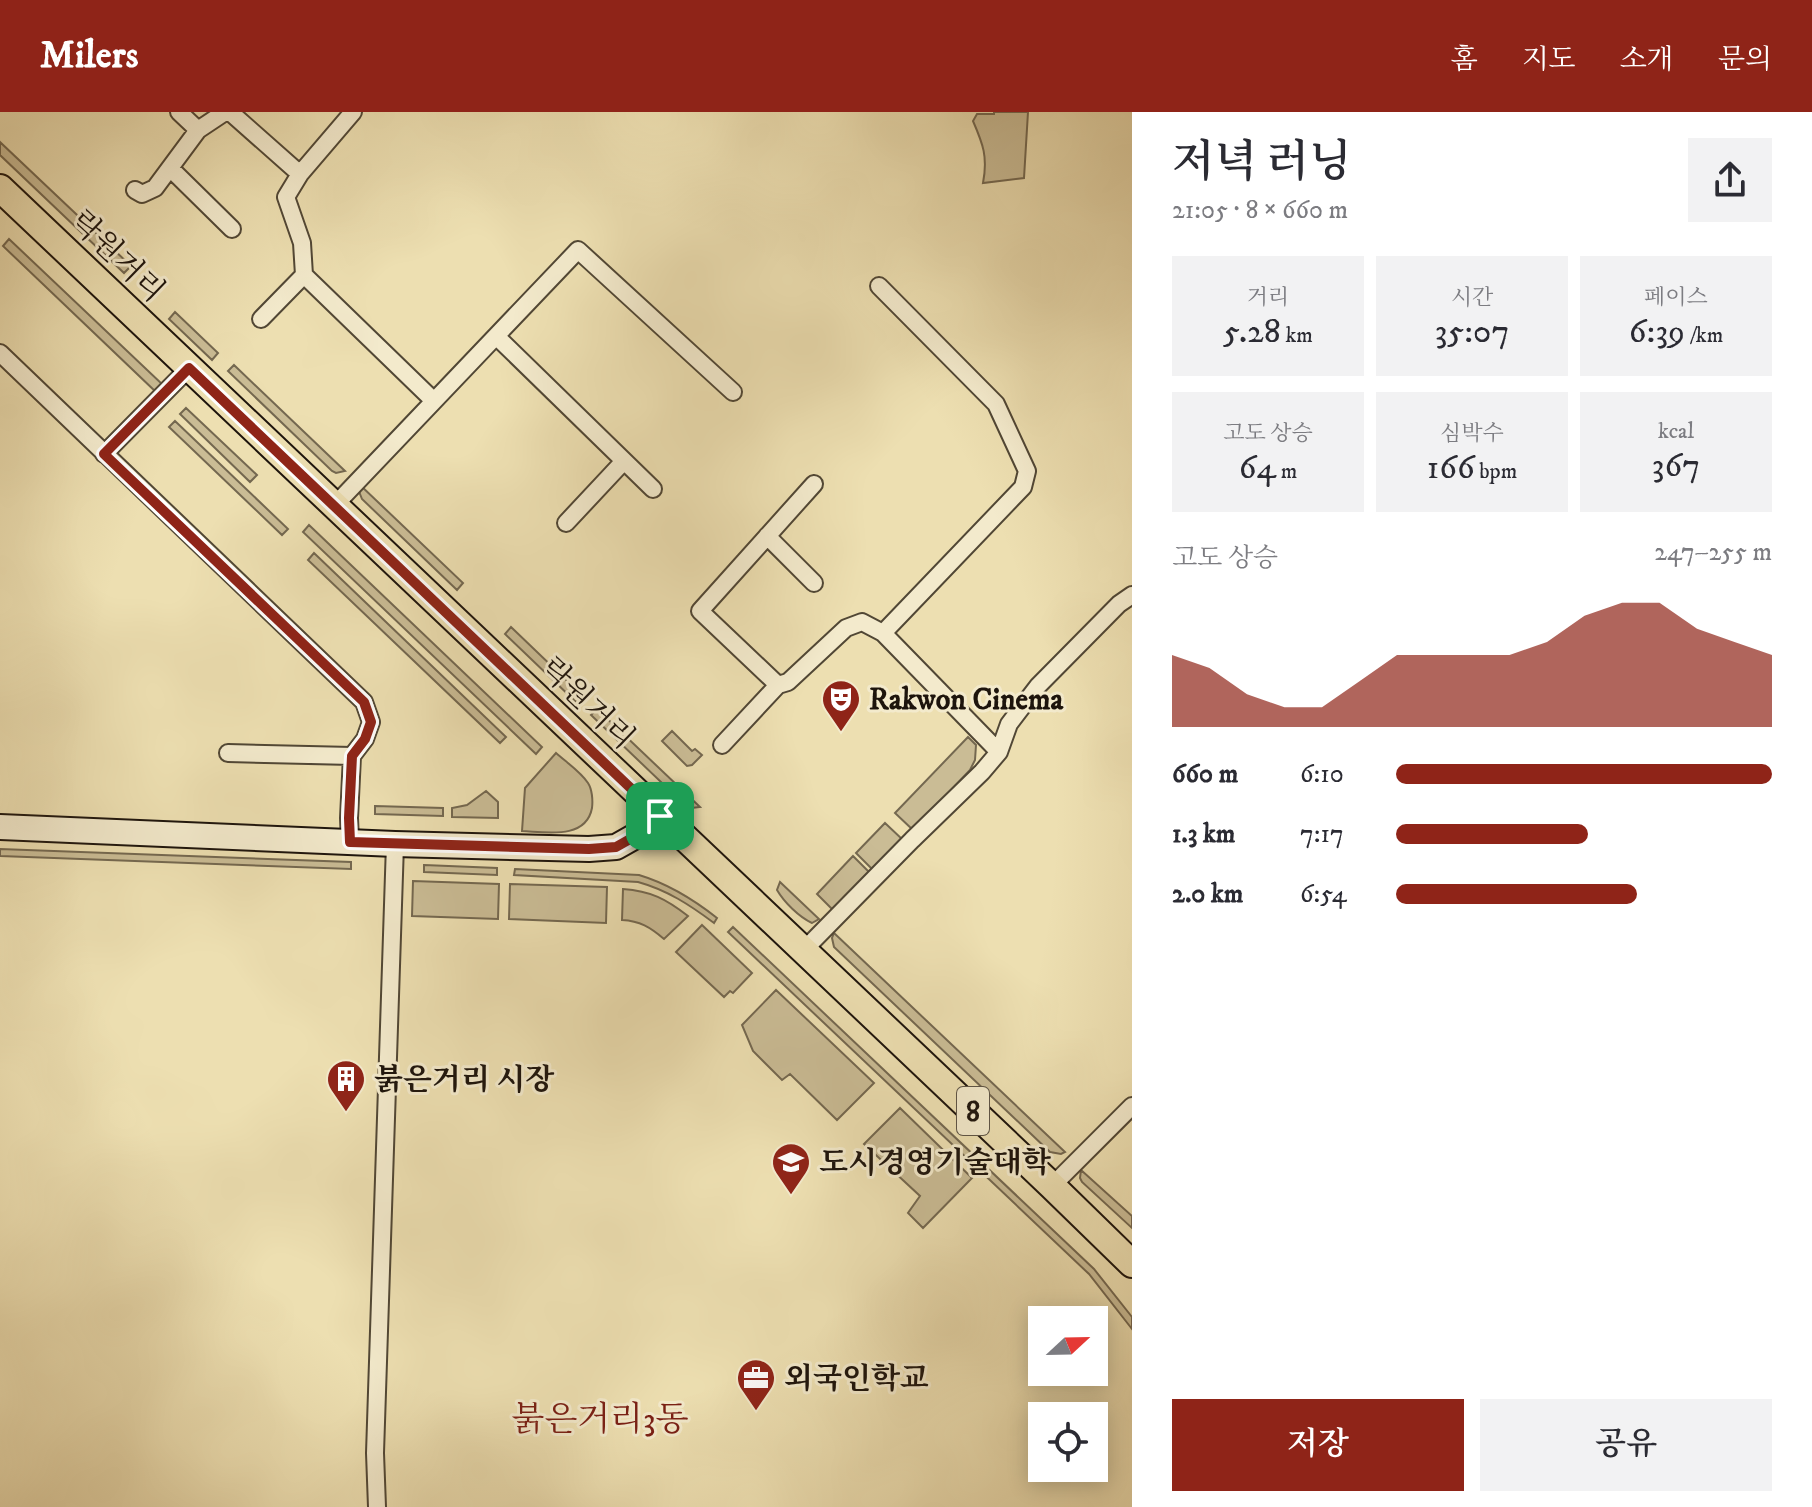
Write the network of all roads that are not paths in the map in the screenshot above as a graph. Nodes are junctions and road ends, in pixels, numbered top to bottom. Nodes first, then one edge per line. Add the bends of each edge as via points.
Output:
1 (179, 112) edge
2 (228, 112) edge
3 (353, 112) edge
4 (198, 130) junction
5 (170, 168) junction
6 (300, 174) junction
7 (0, 188) edge
8 (135, 190) dead end
9 (232, 229) dead end
10 (304, 275) junction
11 (879, 286) dead end
12 (261, 319) dead end
13 (496, 336) junction
14 (0, 353) edge
15 (189, 368) junction
16 (733, 392) dead end
17 (434, 401) junction
18 (104, 454) junction
19 (624, 461) junction
20 (814, 484) dead end
21 (653, 489) dead end
22 (334, 506) junction
23 (566, 523) dead end
24 (767, 536) junction
25 (814, 583) dead end
26 (1132, 595) edge
27 (883, 633) junction
28 (778, 685) junction
29 (722, 745) dead end
30 (999, 752) junction
31 (228, 753) dead end
32 (352, 756) junction
33 (660, 816) junction
34 (0, 827) edge
35 (350, 842) junction
36 (395, 844) junction
37 (803, 951) junction
38 (1132, 1106) edge
39 (1052, 1186) junction
40 (1132, 1264) edge
41 (377, 1507) edge

1 - 4 street
2 - 4 street
2 - 6 street
3 - 6 street
4 - 5 street
5 - 8 street via 155,188 142,194
5 - 9 street
6 - 10 street via 286,197 302,243
7 - 15 main road, 락원거리 / 8
10 - 12 street
10 - 17 street
11 - 27 street via 996,404 1027,471 1023,487
13 - 16 street via 578,250
13 - 17 street
13 - 19 street
14 - 18 street
15 - 18 street
15 - 22 main road, 락원거리 / 8
17 - 22 street
18 - 32 street via 364,702 371,722
19 - 21 street
19 - 23 street
20 - 24 street
22 - 33 main road, 락원거리 / 8
24 - 25 street
24 - 28 street via 700,611
26 - 30 street via 1038,686 1009,724
27 - 28 street via 862,622 846,628 788,682
27 - 30 street
28 - 29 street
30 - 37 street
31 - 32 street
32 - 35 street
33 - 36 street via 616,847
33 - 37 main road, 락원거리 / 8
34 - 35 street
35 - 36 street
36 - 41 street
37 - 39 main road, 락원거리 / 8
38 - 39 street
39 - 40 main road, 락원거리 / 8

